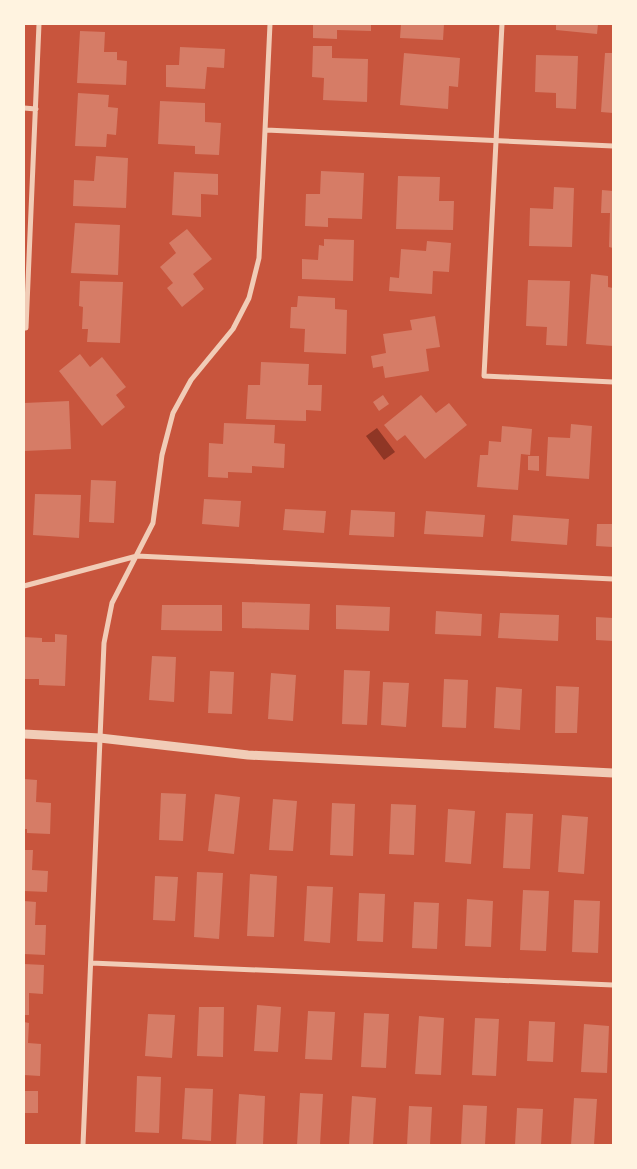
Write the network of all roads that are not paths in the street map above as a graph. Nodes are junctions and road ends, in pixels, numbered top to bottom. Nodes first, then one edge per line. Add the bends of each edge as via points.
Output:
1 (39, 24) edge
2 (270, 24) edge
3 (502, 24) edge
4 (24, 108) edge
5 (36, 109) junction
6 (266, 130) junction
7 (496, 140) junction
8 (613, 146) edge
9 (25, 328) edge
10 (613, 382) edge
11 (137, 556) junction
12 (613, 579) edge
13 (24, 586) edge
14 (24, 734) edge
15 (100, 738) junction
16 (613, 773) edge
17 (91, 963) junction
18 (613, 985) edge
19 (83, 1145) edge

1 - 5 street
2 - 6 street
3 - 7 street
4 - 5 street
5 - 9 street
6 - 7 street
6 - 11 street via 259,258 249,298 233,329 191,380 172,413 162,456 153,523
7 - 8 street
7 - 10 street via 484,376
11 - 12 street
11 - 13 street
11 - 15 street via 112,603 104,643
14 - 15 street
15 - 16 street via 248,755
15 - 17 street
17 - 18 street
17 - 19 street

